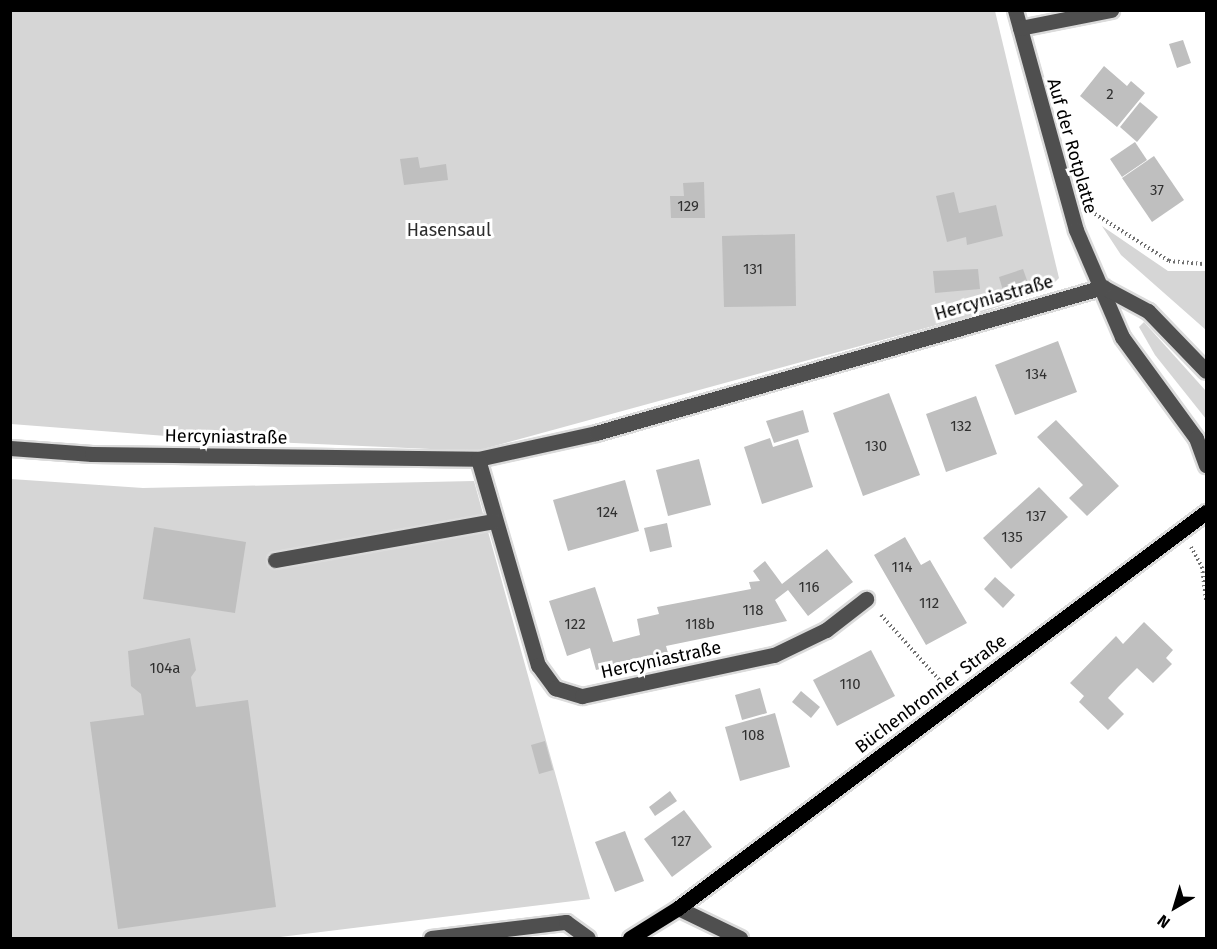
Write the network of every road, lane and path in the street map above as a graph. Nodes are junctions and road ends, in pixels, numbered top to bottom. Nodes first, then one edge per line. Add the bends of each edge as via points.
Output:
1 (1015, 10) edge
2 (1111, 10) edge
3 (1020, 28) junction
4 (1065, 195) junction
5 (1206, 264) edge
6 (1103, 287) junction
7 (1206, 371) edge
8 (10, 448) edge
9 (478, 459) junction
10 (1206, 465) edge
11 (1206, 512) edge
12 (494, 521) junction
13 (1181, 531) junction
14 (275, 560) dead end
15 (866, 598) joint
16 (1206, 600) edge
17 (955, 700) junction
18 (678, 908) junction
19 (431, 939) edge
20 (588, 939) edge
21 (630, 939) edge
22 (740, 939) edge

1 - 3 street, Auf der Rotplatte
2 - 3 street
3 - 4 street, Auf der Rotplatte
4 - 5 path via 1170,261
4 - 6 street, Auf der Rotplatte via 1076,230
6 - 7 street via 1148,311
6 - 9 street, Hercyniastraße via 596,433
6 - 10 street, Auf der Rotplatte via 1122,337 1196,438
8 - 9 street, Hercyniastraße via 92,454
9 - 12 street, Hercyniastraße
11 - 13 main road, Büchenbronner Straße
12 - 14 street
12 - 15 street, Hercyniastraße via 538,665 555,688 582,696 774,655 826,630
13 - 16 path via 1202,567
13 - 17 main road, Büchenbronner Straße
15 - 17 path
17 - 18 main road, Büchenbronner Straße
18 - 21 main road, Büchenbronner Straße
18 - 22 street
19 - 20 street via 566,922

